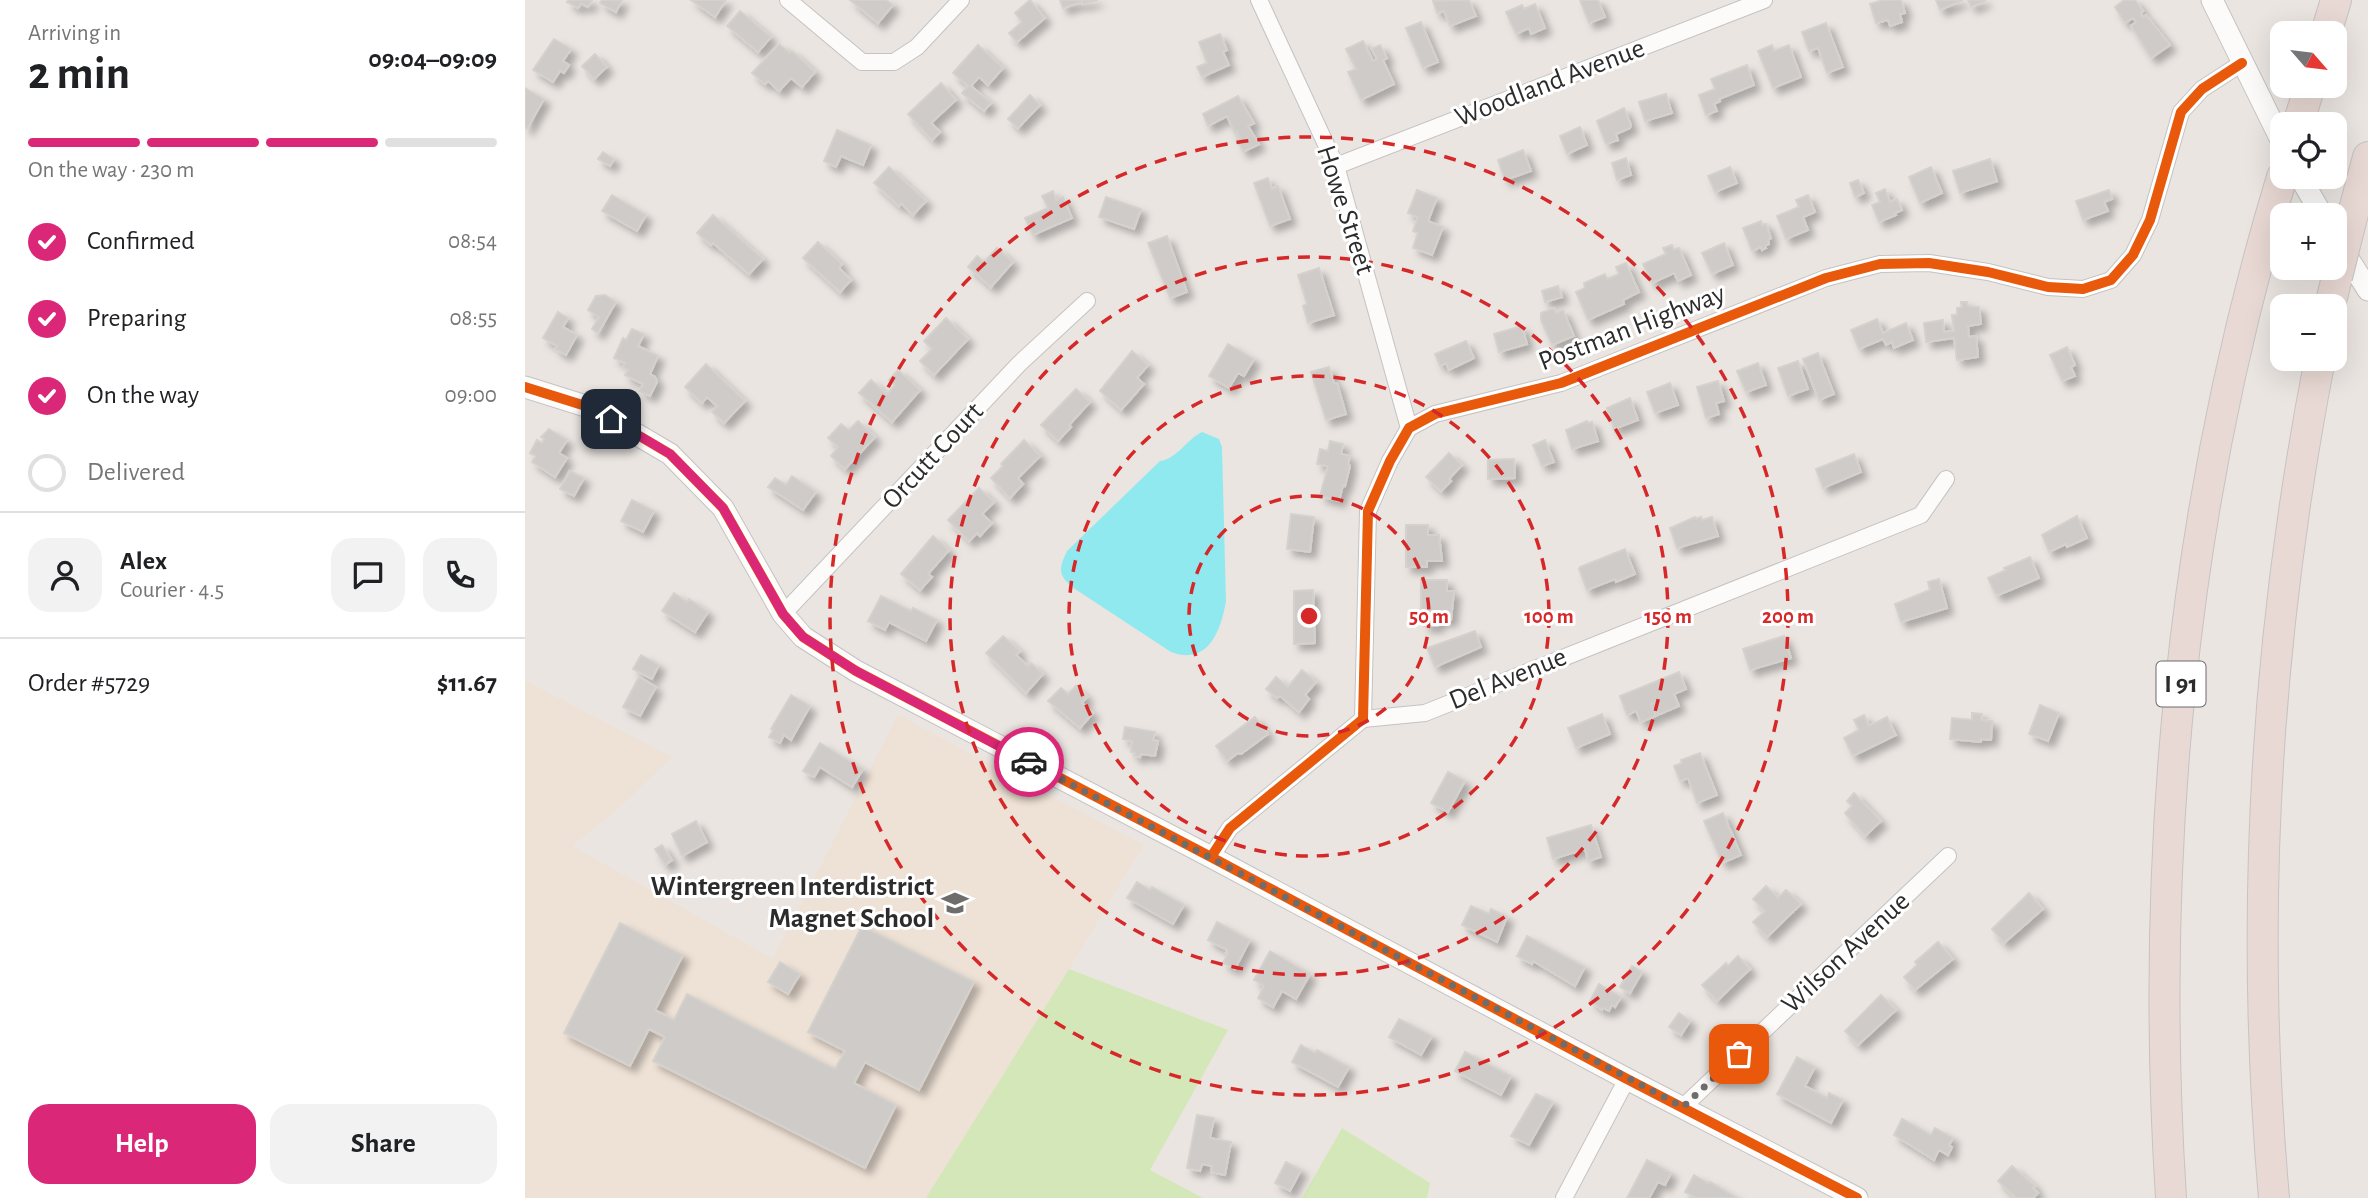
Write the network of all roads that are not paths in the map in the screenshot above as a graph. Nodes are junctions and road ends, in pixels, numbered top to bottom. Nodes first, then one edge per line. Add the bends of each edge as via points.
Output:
1 (788, 0) edge
2 (961, 0) edge
3 (1259, 0) edge
4 (1764, 0) edge
5 (2211, 0) edge
6 (2336, 0) edge
7 (2330, 21) edge
8 (2242, 64) junction
9 (2270, 119) edge
10 (2368, 157) edge
11 (1336, 166) junction
12 (2284, 189) edge
13 (2298, 189) edge
14 (2311, 203) edge
15 (2347, 217) edge
16 (2347, 238) edge
17 (2368, 290) edge
18 (1087, 302) dead end
19 (2318, 371) edge
20 (525, 387) edge
21 (1409, 428) junction
22 (1946, 479) dead end
23 (783, 614) junction
24 (1363, 719) junction
25 (1948, 856) dead end
26 (1211, 857) junction
27 (1627, 1079) junction
28 (1683, 1107) junction
29 (1564, 1198) edge
30 (1857, 1198) edge
31 (2171, 1198) edge
32 (2274, 1198) edge

1 - 2 street via 862,62 894,62 917,47
3 - 11 street, Howe Street
4 - 11 street, Woodland Avenue
5 - 8 street
6 - 7 highway
8 - 9 street
8 - 21 street, Postman Highway via 2201,89 2181,113 2150,220 2133,256 2111,280 2083,289 2049,288 1929,263 1880,264 1826,278 1561,383 1435,414
10 - 15 highway
11 - 21 street, Howe Street
12 - 31 highway, I 91 via 2255,275 2222,423 2179,701 2164,943
13 - 14 street
16 - 17 street
18 - 23 street, Orcutt Court via 1019,364
19 - 32 highway via 2284,583 2268,752 2262,969
20 - 23 street via 592,408 670,454 723,508
21 - 24 street via 1368,511
22 - 24 street, Del Avenue via 1921,515 1425,713
23 - 26 street via 803,637 856,671
24 - 26 street via 1230,828
25 - 28 street, Wilson Avenue
26 - 27 street
27 - 28 street
27 - 29 street
28 - 30 street

